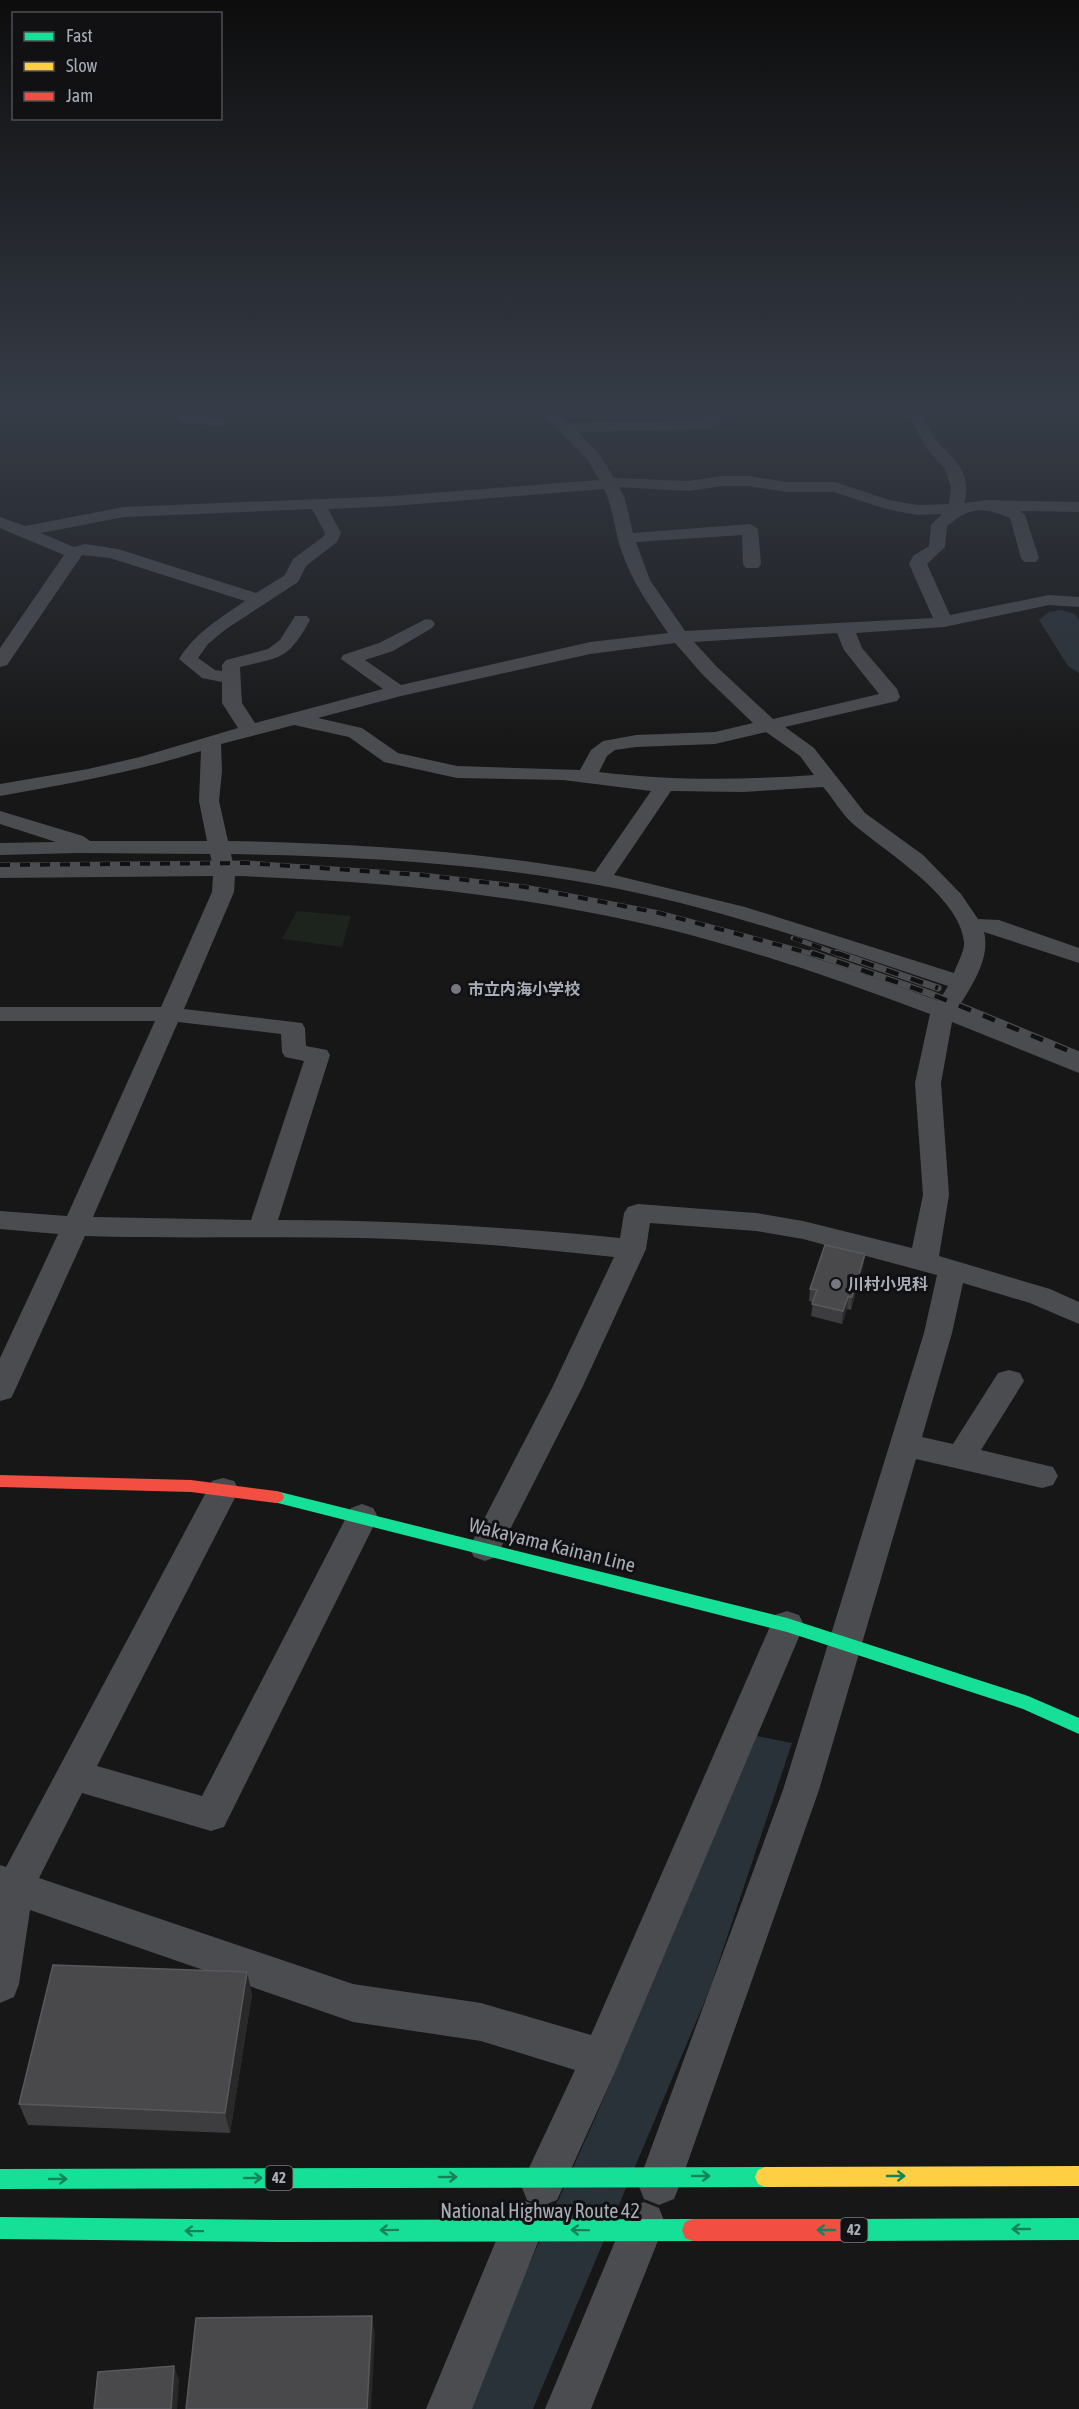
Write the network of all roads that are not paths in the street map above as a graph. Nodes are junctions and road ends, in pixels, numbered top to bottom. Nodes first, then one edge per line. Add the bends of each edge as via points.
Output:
1 (85, 519) edge
2 (326, 519) edge
3 (622, 519) edge
4 (946, 519) edge
5 (1018, 519) edge
6 (0, 522) edge
7 (25, 531) junction
8 (627, 538) junction
9 (73, 552) junction
10 (1029, 558) dead end
11 (752, 564) dead end
12 (258, 599) junction
13 (1079, 602) edge
14 (301, 620) dead end
15 (944, 622) junction
16 (426, 624) dead end
17 (845, 629) junction
18 (680, 637) junction
19 (0, 661) edge
20 (230, 678) junction
21 (398, 691) junction
22 (294, 718) junction
23 (768, 725) junction
24 (250, 730) junction
25 (211, 741) junction
26 (587, 777) junction
27 (830, 780) junction
28 (665, 785) junction
29 (0, 790) edge
30 (0, 817) edge
31 (85, 848) junction
32 (0, 849) edge
33 (221, 858) junction
34 (0, 872) edge
35 (601, 879) junction
36 (971, 926) junction
37 (1079, 956) edge
38 (962, 983) junction
39 (945, 1010) junction
40 (0, 1014) edge
41 (168, 1014) junction
42 (1079, 1065) edge
43 (0, 1220) edge
44 (75, 1226) junction
45 (261, 1230) junction
46 (632, 1249) junction
47 (938, 1265) junction
48 (1079, 1314) edge
49 (1009, 1381) dead end
50 (0, 1390) edge
51 (904, 1445) junction
52 (960, 1458) junction
53 (1042, 1476) dead end
54 (0, 1481) edge
55 (223, 1490) junction
56 (362, 1517) junction
57 (485, 1548) junction
58 (787, 1625) junction
59 (847, 1643) junction
60 (1079, 1726) edge
61 (74, 1775) junction
62 (7, 1885) edge
63 (0, 1984) edge
64 (601, 2058) junction
65 (652, 2176) junction
66 (1079, 2176) edge
67 (552, 2177) junction
68 (0, 2179) edge
69 (0, 2228) edge
70 (1079, 2229) edge
71 (527, 2230) junction
72 (635, 2231) junction
73 (449, 2409) edge
74 (568, 2409) edge

1 - 7 street
2 - 12 street via 333,532 331,538 299,563 292,578
3 - 8 street
4 - 15 street via 939,525 935,551 918,564
5 - 10 street
6 - 7 street
7 - 9 street
8 - 11 street via 750,530
8 - 18 street via 641,580
9 - 12 street via 85,549 112,553
9 - 19 street
12 - 20 street via 214,627 188,659 209,674
13 - 15 street via 1049,600
14 - 20 street via 278,653 232,663
15 - 17 street
16 - 21 street via 386,647 350,659
17 - 18 street
17 - 23 street via 853,650 887,689 890,698
18 - 21 street via 590,648
18 - 23 street
20 - 24 street via 232,703
21 - 22 street
22 - 24 street
22 - 26 street via 355,732 391,758 457,772
23 - 26 street via 704,740 610,745 598,754
23 - 27 street via 807,752
24 - 25 street
25 - 29 street via 145,762
25 - 33 street via 209,801
26 - 28 street
27 - 28 street via 743,786
27 - 36 street via 858,817 915,860 953,899
28 - 35 street
30 - 31 street via 75,841
31 - 32 street
31 - 33 street
33 - 34 street
33 - 35 street via 334,849 518,866
33 - 39 street via 467,886 583,905 712,934
33 - 41 street via 223,892
35 - 38 street via 744,915
36 - 37 street via 991,925
36 - 38 street via 976,944
38 - 39 street
39 - 42 street
39 - 47 street via 928,1083
40 - 41 street
41 - 44 street
41 - 45 street via 293,1028 294,1052 318,1055
43 - 44 street
44 - 45 street
44 - 50 street
45 - 46 street via 364,1228
46 - 47 street via 638,1213 756,1222 803,1230
46 - 57 street
47 - 48 street via 1040,1296
47 - 51 street via 938,1333
49 - 52 street
51 - 52 street
51 - 59 street
52 - 53 street
54 - 55 main road, Wakayama Kainan Line
55 - 56 main road, Wakayama Kainan Line via 271,1496
55 - 61 street
56 - 57 main road, Wakayama Kainan Line
56 - 61 street via 211,1815
57 - 58 main road, Wakayama Kainan Line
58 - 59 main road, Wakayama Kainan Line
58 - 64 street
59 - 60 main road, Wakayama Kainan Line via 1028,1703
59 - 65 street via 801,1790
61 - 62 street
62 - 63 street
62 - 64 street via 353,2003 481,2022
64 - 67 street
65 -> 66 main road, National Highway Route 42 / 42
65 - 67 main road, National Highway Route 42 / 42
65 - 72 street
68 -> 67 main road, National Highway Route 42 / 42
67 - 71 street
71 -> 69 main road, National Highway Route 42 / 42
70 -> 72 main road, National Highway Route 42 / 42
72 -> 71 main road, National Highway Route 42 / 42
71 - 73 street
72 - 74 street

